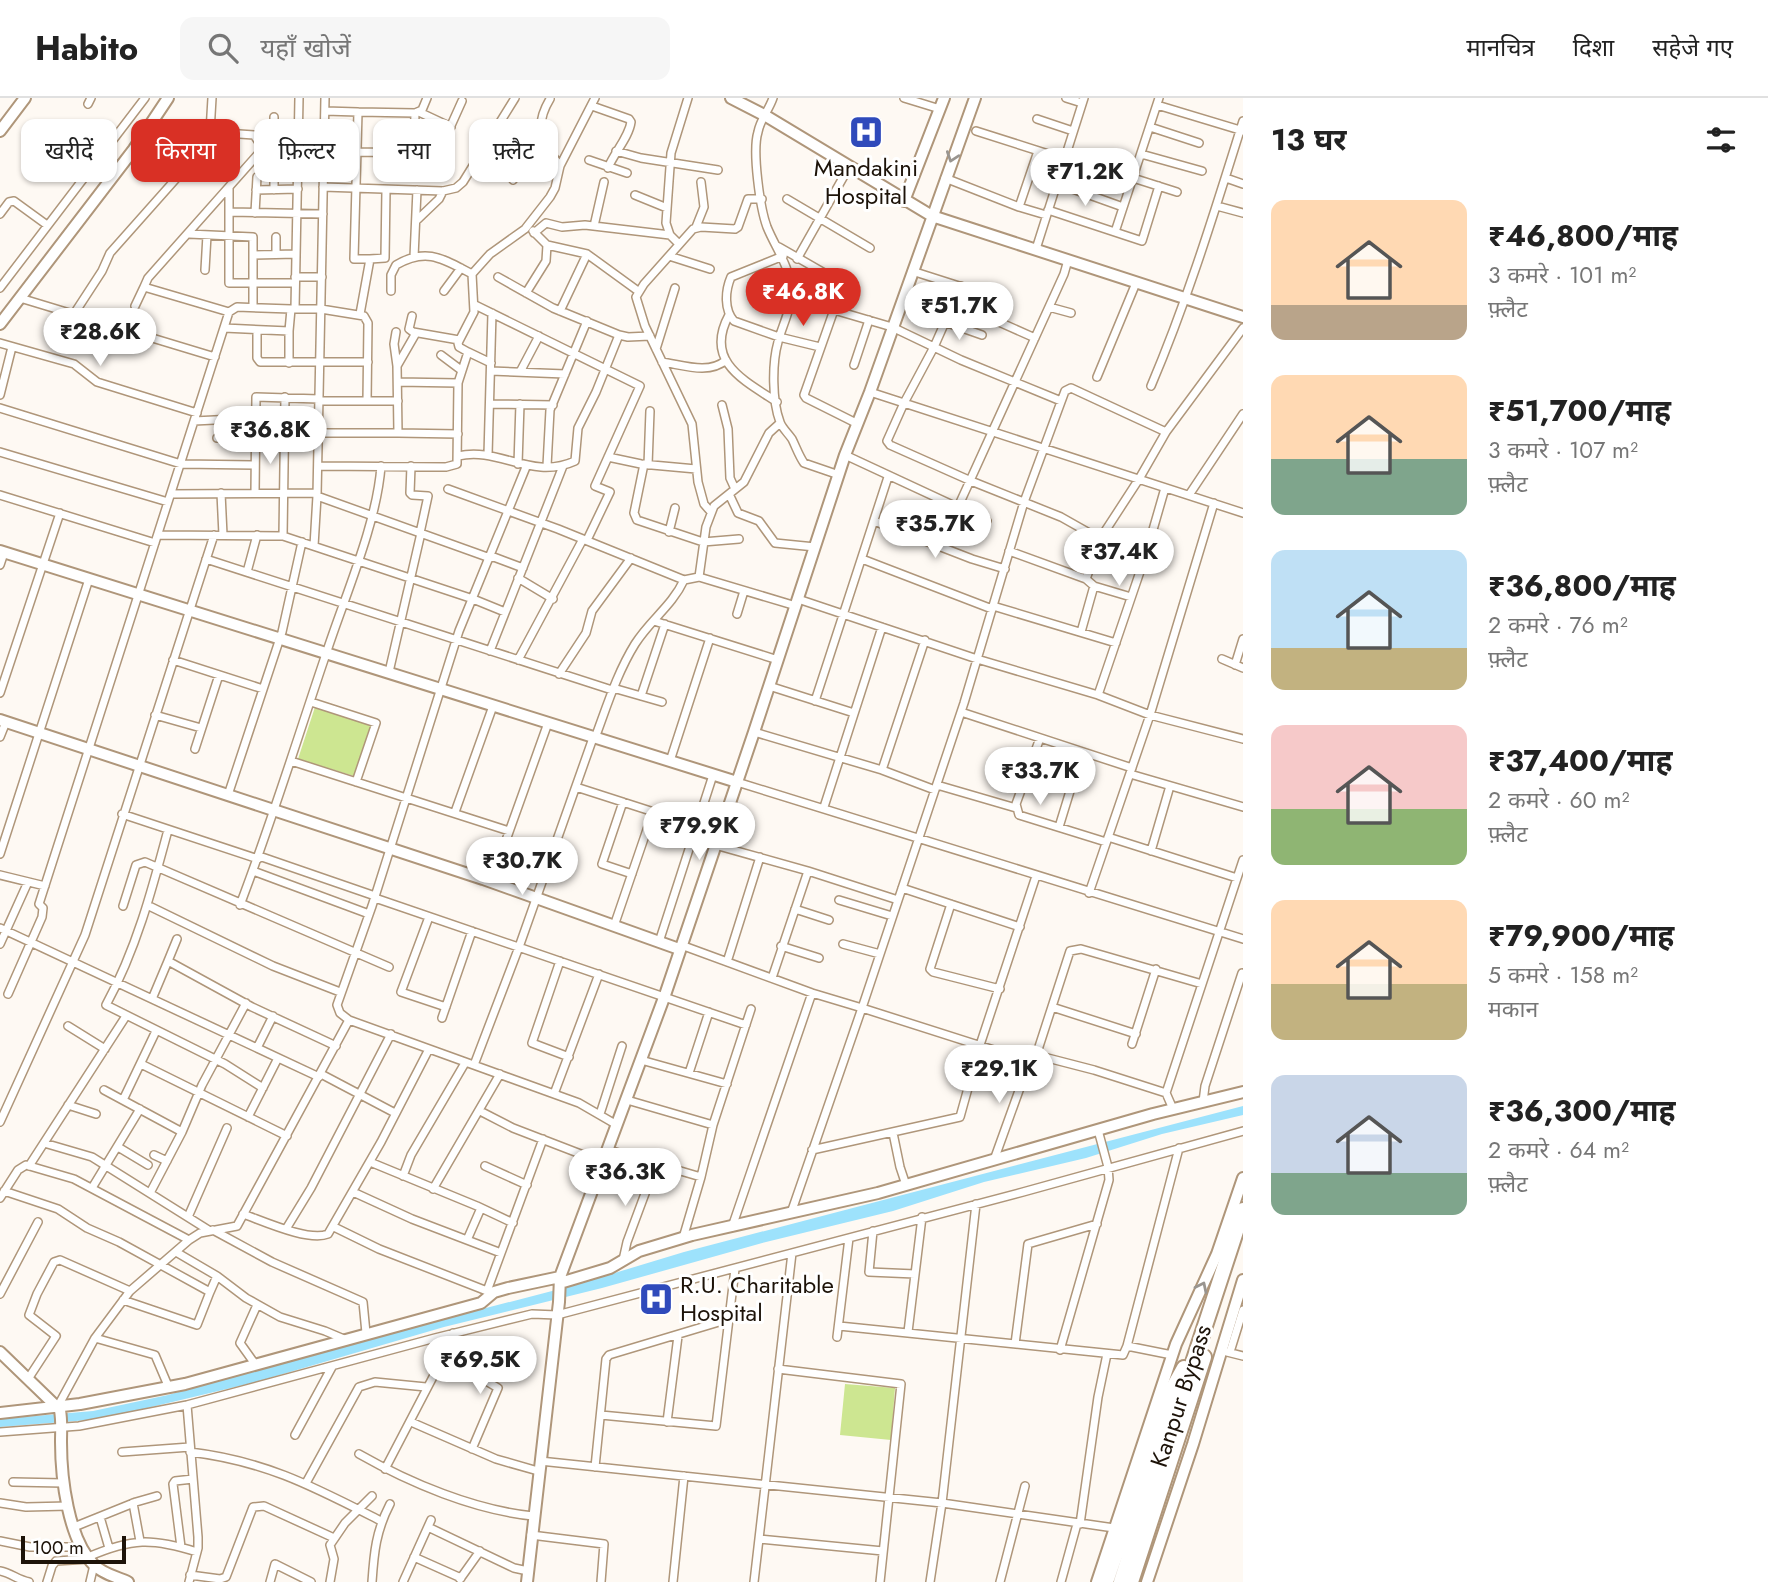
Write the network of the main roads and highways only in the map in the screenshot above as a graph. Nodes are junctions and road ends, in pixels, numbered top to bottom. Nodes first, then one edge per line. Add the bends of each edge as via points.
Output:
1 (1243, 1210) edge
2 (1243, 1240) edge
3 (1196, 1367) junction
4 (1108, 1577) edge
5 (1140, 1581) edge
6 (1121, 1582) edge

1 - 3 highway, Kanpur Bypass
2 - 3 highway, Kanpur Bypass
3 - 4 highway via 1184,1367 1169,1395
3 - 5 highway, Kanpur Bypass
3 - 6 highway, Kanpur Bypass

